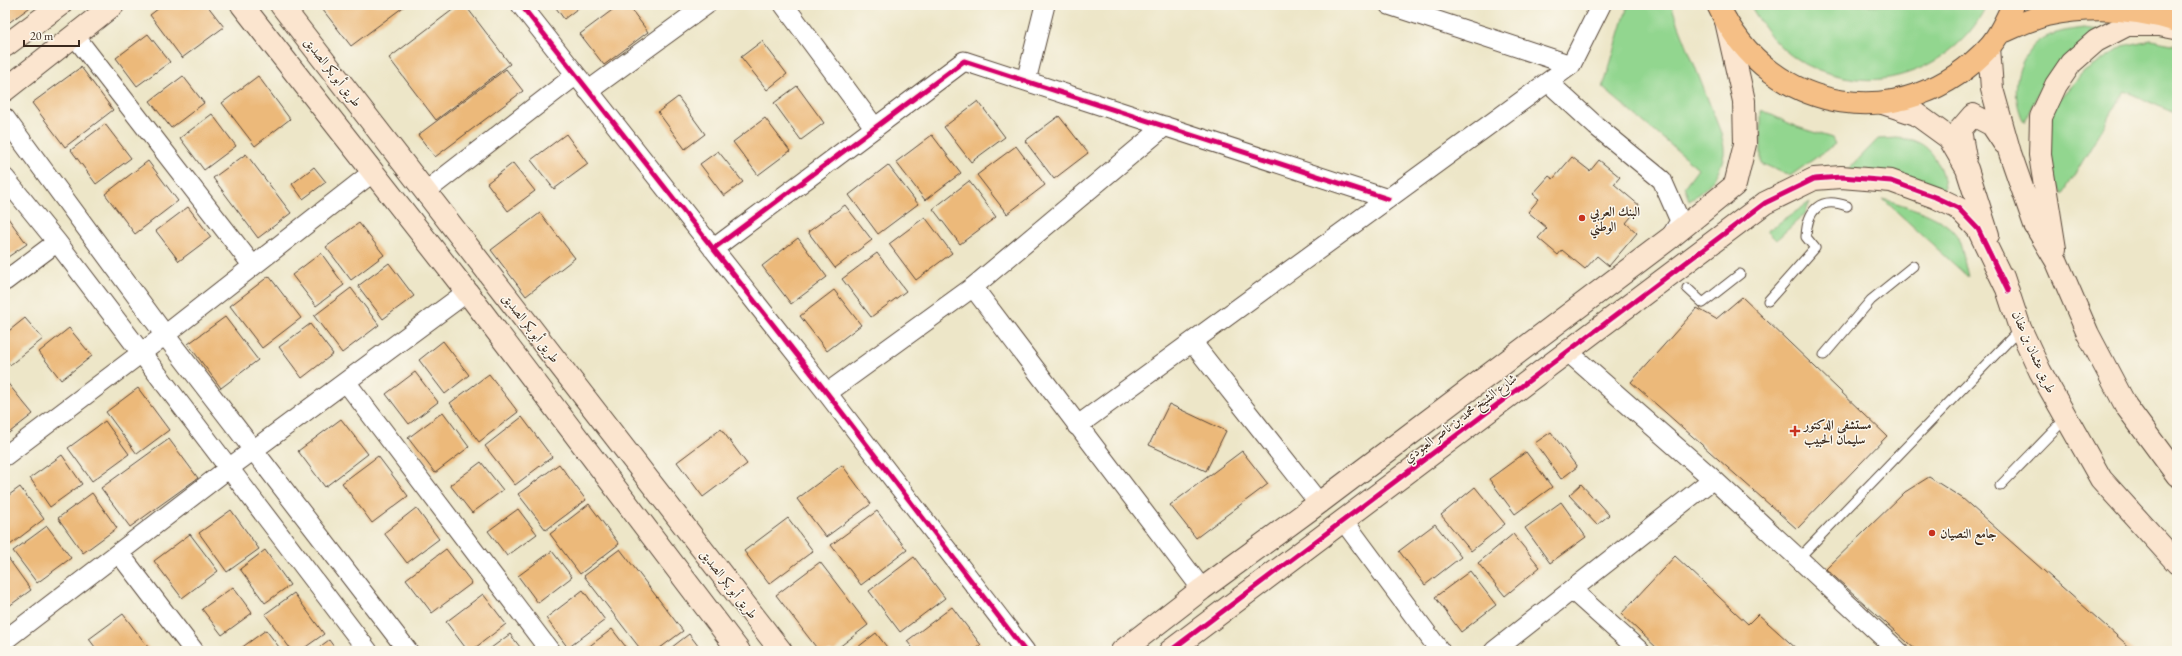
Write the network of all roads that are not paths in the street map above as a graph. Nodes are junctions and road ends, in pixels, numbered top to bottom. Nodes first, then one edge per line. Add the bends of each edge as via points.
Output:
1 (60, 5) edge
2 (113, 5) edge
3 (242, 5) edge
4 (281, 5) edge
5 (521, 5) edge
6 (706, 5) edge
7 (784, 5) edge
8 (1045, 5) edge
9 (1389, 5) edge
10 (1602, 5) edge
11 (2013, 5) edge
12 (2112, 5) edge
13 (2134, 11) junction
14 (1722, 13) edge
15 (2177, 22) edge
16 (2177, 28) edge
17 (74, 35) junction
18 (1994, 40) junction
19 (5, 46) edge
20 (1571, 65) junction
21 (576, 75) junction
22 (1026, 81) junction
23 (1548, 82) junction
24 (5, 90) edge
25 (588, 91) junction
26 (1883, 103) junction
27 (5, 118) edge
28 (1165, 126) junction
29 (875, 128) junction
30 (2010, 153) junction
31 (1968, 169) junction
32 (373, 172) junction
33 (5, 178) edge
34 (425, 192) junction
35 (1388, 199) junction
36 (1847, 206) dead end
37 (1670, 238) junction
38 (57, 242) junction
39 (713, 249) junction
40 (2057, 262) junction
41 (253, 266) junction
42 (1913, 266) dead end
43 (1740, 274) dead end
44 (5, 282) edge
45 (973, 287) junction
46 (1687, 288) dead end
47 (2008, 291) junction
48 (466, 292) junction
49 (1768, 301) dead end
50 (2020, 328) junction
51 (165, 335) junction
52 (1192, 342) junction
53 (1567, 351) junction
54 (142, 353) junction
55 (1824, 354) dead end
56 (346, 382) junction
57 (827, 394) junction
58 (2066, 418) junction
59 (1077, 426) junction
60 (253, 450) junction
61 (5, 456) edge
62 (229, 468) junction
63 (2177, 475) edge
64 (1713, 479) junction
65 (2000, 486) dead end
66 (1319, 503) junction
67 (1343, 520) junction
68 (119, 553) junction
69 (1799, 558) junction
70 (2177, 563) edge
71 (1202, 589) junction
72 (1572, 590) junction
73 (5, 640) edge
74 (194, 651) edge
75 (368, 651) edge
76 (408, 651) edge
77 (550, 651) edge
78 (739, 651) edge
79 (781, 651) edge
80 (1025, 651) edge
81 (1122, 651) edge
82 (1170, 651) edge
83 (1440, 651) edge
84 (1494, 651) edge
85 (1640, 651) edge
86 (1898, 651) edge

1 - 19 main road
2 - 17 main road
3 - 32 main road
4 - 34 main road, طريق أبو بكر الصديق
5 - 21 street
6 - 25 street
7 - 29 street
8 - 22 street
9 - 20 street
10 - 20 street
11 - 18 highway
12 - 13 highway
13 - 15 highway
13 - 18 highway via 2084,10 2044,16
14 - 26 highway via 1754,59 1792,86 1836,102
14 - 37 main road, شارع الشيخ محمد بن ناصر العبودي via 1744,102 1745,144 1735,185
16 - 40 main road via 2159,24 2127,26 2096,41 2071,63 2056,85 2041,116 2040,155
17 - 24 main road
17 - 41 street
18 - 26 highway via 1959,74 1929,91
18 - 30 main road via 1992,89
20 - 23 street
21 - 25 street
21 - 34 street
22 - 28 street
22 - 29 street via 964,61
23 - 35 street
23 - 37 street via 1596,126 1662,180 1680,221
25 - 39 street
26 - 31 main road, طريق عثمان بن عفان via 1916,114 1949,138
27 - 51 street
28 - 35 street
28 - 45 street
29 - 39 street
30 - 31 main road via 1992,125 1973,115 1960,130
30 - 40 main road via 2036,225
31 - 47 main road, طريق عثمان بن عفان
32 - 41 street
32 - 48 main road
33 - 38 street
34 - 79 main road, طريق أبو بكر الصديق
35 - 52 street
36 - 49 lane via 1837,202 1815,208 1806,224 1806,237 1815,248
37 - 66 main road, شارع الشيخ محمد بن ناصر العبودي
38 - 44 street
38 - 54 street
39 - 57 street
40 - 63 main road via 2088,334 2126,406
41 - 51 street
42 - 55 lane via 1871,300
43 - 46 lane via 1703,303
45 - 57 street
45 - 59 street
47 - 50 main road, طريق عثمان بن عفان
47 - 53 main road, شارع الشيخ محمد بن ناصر العبودي via 1978,229 1958,208 1891,181 1841,177 1814,179 1765,203
48 - 56 street
48 - 78 main road
50 - 58 main road, طريق عثمان بن عفان
50 - 69 lane
51 - 54 street
51 - 60 street
52 - 59 street
52 - 66 street
53 - 64 street
53 - 67 main road, شارع الشيخ محمد بن ناصر العبودي
54 - 61 street
54 - 62 street
56 - 60 street
56 - 77 street
57 - 80 street
58 - 65 lane
58 - 70 main road, طريق عثمان بن عفان via 2101,480
59 - 71 street
60 - 62 street
60 - 76 street
62 - 68 street
62 - 75 street
64 - 69 street
64 - 72 street
66 - 71 main road, شارع الشيخ محمد بن ناصر العبودي
67 - 82 main road, شارع الشيخ محمد بن ناصر العبودي
67 - 83 street
68 - 73 street
68 - 74 street
69 - 86 street
71 - 81 main road, شارع الشيخ محمد بن ناصر العبودي
72 - 84 street
72 - 85 street

